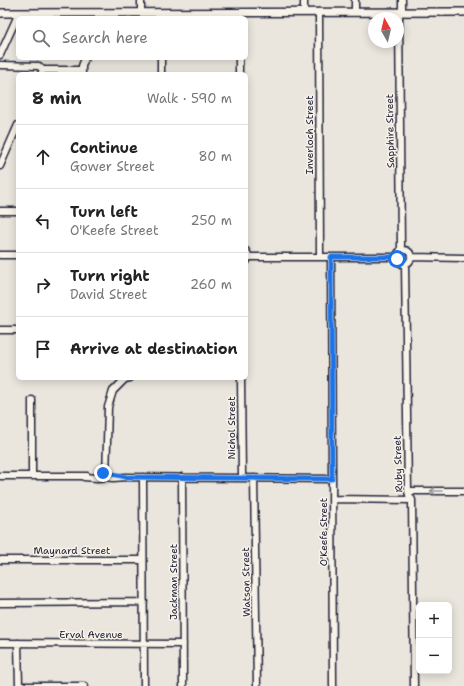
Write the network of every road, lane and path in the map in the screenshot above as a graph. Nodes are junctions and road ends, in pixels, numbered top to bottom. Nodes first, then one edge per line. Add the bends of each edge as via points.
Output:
1 (141, 0) edge
2 (304, 0) edge
3 (355, 0) edge
4 (402, 0) edge
5 (141, 12) junction
6 (304, 12) junction
7 (319, 12) junction
8 (355, 12) junction
9 (368, 12) edge
10 (400, 12) edge
11 (404, 12) edge
12 (464, 12) edge
13 (0, 13) edge
14 (19, 13) junction
15 (160, 15) edge
16 (239, 15) edge
17 (18, 16) edge
18 (16, 20) edge
19 (400, 48) edge
20 (0, 55) edge
21 (84, 60) edge
22 (161, 60) edge
23 (239, 60) edge
24 (0, 66) edge
25 (82, 70) edge
26 (42, 72) edge
27 (161, 72) edge
28 (239, 72) edge
29 (16, 130) edge
30 (0, 166) edge
31 (0, 211) edge
32 (16, 211) edge
33 (401, 250) junction
34 (0, 255) edge
35 (16, 255) edge
36 (248, 257) edge
37 (320, 257) junction
38 (331, 257) junction
39 (397, 257) junction
40 (411, 257) junction
41 (464, 258) edge
42 (405, 264) junction
43 (0, 330) edge
44 (16, 330) edge
45 (124, 380) edge
46 (241, 380) edge
47 (32, 400) dead end
48 (106, 475) junction
49 (0, 476) edge
50 (32, 476) junction
51 (143, 477) junction
52 (182, 477) junction
53 (242, 478) junction
54 (254, 478) junction
55 (332, 479) junction
56 (408, 491) junction
57 (464, 491) edge
58 (332, 500) junction
59 (412, 500) junction
60 (0, 560) edge
61 (143, 560) junction
62 (144, 602) junction
63 (0, 603) edge
64 (0, 643) edge
65 (18, 643) junction
66 (144, 644) junction
67 (183, 644) junction
68 (84, 686) edge
69 (144, 686) edge
70 (183, 686) edge
71 (257, 686) edge
72 (334, 686) edge
73 (414, 686) edge

1 - 5 street
2 - 6 street
3 - 8 street
4 - 10 street, Sapphire Street
5 - 14 main road
5 - 15 main road
6 - 7 main road
6 - 16 main road
7 - 8 main road
7 - 37 street, Inverloch Street
8 - 9 main road
11 - 12 main road
13 - 14 main road
14 - 17 street
15 - 16 main road
18 - 20 street
19 - 33 street, Sapphire Street
21 - 25 street
22 - 27 street
23 - 28 street
24 - 26 street via 39,66
25 - 26 street
29 - 30 street
31 - 32 street
33 - 39 street
33 - 40 street via 407,250
34 - 35 street
36 - 37 street
37 - 38 street
38 - 39 street
38 - 55 street, O'Keefe Street
39 - 42 street via 398,262
40 - 41 street
40 - 42 street
42 - 56 street, Ruby Street
43 - 44 street
45 - 48 street via 113,391 108,407
46 - 53 street, Nichol Street
47 - 50 street
48 - 50 street via 97,478
48 - 51 street via 113,478
49 - 50 street
51 - 52 street
51 - 61 street
52 - 53 street
52 - 67 street, Jackman Street
53 - 54 street
54 - 55 street
54 - 71 street, Watson Street
55 - 58 street, O'Keefe Street
57 -> 56 street
56 - 59 street, Ruby Street
58 - 59 street
58 - 72 street, O'Keefe Street
59 - 73 street, Ruby Street
60 - 61 street, Maynard Street
61 - 62 street
62 - 63 street
62 - 66 street
64 - 65 street, Erval Avenue
65 - 66 street, Erval Avenue
65 - 68 street via 19,686
66 - 67 street, Erval Avenue
66 - 69 street
67 - 70 street, Jackman Street

